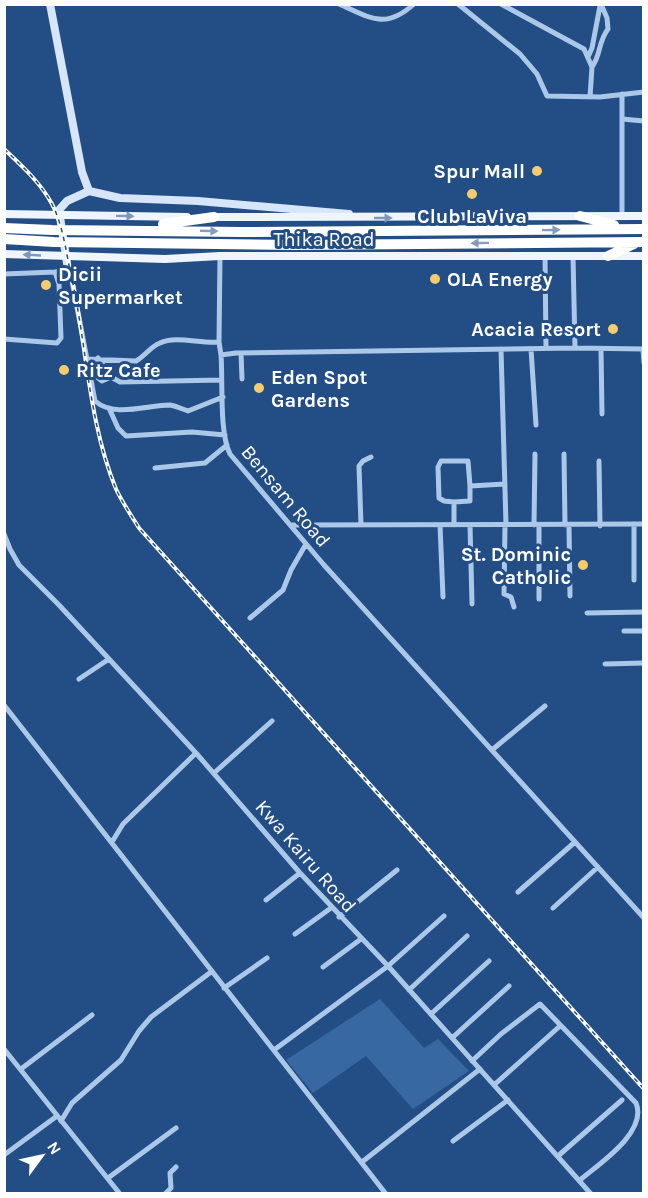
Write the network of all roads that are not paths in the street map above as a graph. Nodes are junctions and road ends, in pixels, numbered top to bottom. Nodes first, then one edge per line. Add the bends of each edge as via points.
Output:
1 (50, 4) edge
2 (339, 4) edge
3 (414, 4) edge
4 (458, 4) edge
5 (501, 4) edge
6 (600, 4) edge
7 (588, 57) junction
8 (592, 67) junction
9 (644, 92) edge
10 (622, 94) junction
11 (590, 97) junction
12 (622, 119) junction
13 (644, 121) edge
14 (89, 191) junction
15 (4, 214) edge
16 (622, 215) junction
17 (580, 216) junction
18 (644, 216) edge
19 (214, 217) junction
20 (363, 218) junction
21 (4, 228) edge
22 (127, 229) junction
23 (629, 229) junction
24 (644, 229) edge
25 (4, 239) edge
26 (640, 242) edge
27 (4, 254) edge
28 (220, 256) junction
29 (545, 256) junction
30 (573, 256) junction
31 (608, 256) junction
32 (644, 256) edge
33 (68, 270) junction
34 (55, 272) junction
35 (4, 274) edge
36 (4, 339) edge
37 (219, 342) junction
38 (546, 348) junction
39 (575, 348) junction
40 (501, 349) junction
41 (531, 349) junction
42 (601, 349) junction
43 (643, 350) edge
44 (241, 353) junction
45 (221, 355) junction
46 (98, 358) junction
47 (87, 359) junction
48 (644, 363) edge
49 (89, 369) junction
50 (111, 377) junction
51 (242, 379) dead end
52 (221, 380) junction
53 (223, 397) junction
54 (109, 408) junction
55 (602, 414) dead end
56 (536, 426) dead end
57 (225, 435) junction
58 (227, 445) junction
59 (536, 454) dead end
60 (564, 454) dead end
61 (371, 457) dead end
62 (599, 461) dead end
63 (155, 468) dead end
64 (505, 484) junction
65 (470, 486) junction
66 (454, 502) junction
67 (634, 524) junction
68 (292, 525) junction
69 (360, 525) junction
70 (440, 525) junction
71 (454, 525) junction
72 (470, 525) junction
73 (506, 525) junction
74 (537, 525) junction
75 (567, 525) junction
76 (644, 525) edge
77 (600, 526) junction
78 (4, 534) edge
79 (306, 544) junction
80 (634, 580) dead end
81 (570, 596) dead end
82 (443, 597) dead end
83 (539, 599) dead end
84 (472, 604) dead end
85 (514, 607) dead end
86 (644, 612) edge
87 (587, 613) dead end
88 (250, 618) dead end
89 (624, 631) dead end
90 (644, 631) edge
91 (109, 659) junction
92 (644, 663) edge
93 (605, 664) dead end
94 (79, 679) dead end
95 (4, 705) edge
96 (545, 706) dead end
97 (272, 721) dead end
98 (492, 750) junction
99 (196, 753) junction
100 (214, 773) junction
101 (112, 842) junction
102 (575, 842) junction
103 (597, 867) junction
104 (397, 870) dead end
105 (300, 873) junction
106 (518, 892) dead end
107 (266, 900) dead end
108 (331, 908) junction
109 (553, 908) dead end
110 (444, 916) dead end
111 (339, 917) junction
112 (644, 918) edge
113 (295, 934) dead end
114 (467, 936) dead end
115 (361, 939) junction
116 (267, 958) dead end
117 (489, 961) dead end
118 (388, 966) junction
119 (323, 967) dead end
120 (211, 972) junction
121 (509, 986) dead end
122 (224, 988) junction
123 (409, 990) junction
124 (431, 1014) junction
125 (92, 1015) dead end
126 (560, 1026) junction
127 (452, 1038) junction
128 (4, 1048) edge
129 (274, 1050) junction
130 (472, 1061) junction
131 (480, 1069) junction
132 (21, 1070) junction
133 (494, 1085) junction
134 (508, 1100) junction
135 (622, 1100) dead end
136 (59, 1119) junction
137 (176, 1128) dead end
138 (453, 1141) dead end
139 (4, 1155) edge
140 (558, 1156) junction
141 (362, 1162) junction
142 (176, 1167) dead end
143 (108, 1178) junction
144 (580, 1180) junction
145 (120, 1194) edge
146 (165, 1194) edge
147 (386, 1194) edge
148 (591, 1194) edge

1 - 14 street
2 - 3 street via 384,20 394,19
4 - 11 street via 520,54 537,74 547,96
5 - 7 street via 570,40 584,49
6 - 7 street
6 - 8 street via 608,29
7 - 8 street
8 - 11 street
9 - 10 street
10 - 11 street
10 - 12 street
12 - 13 street
12 - 16 street
14 - 20 street via 120,198 320,210
14 - 33 street via 67,201 59,210
15 -> 19 main road, Thika Road
16 - 17 main road, Thika Road
16 - 18 main road, Thika Road
20 -> 17 main road, Thika Road
17 - 23 highway
19 - 20 main road, Thika Road
19 - 22 highway
21 - 22 highway, Thika Road
22 -> 23 highway, Thika Road
23 - 24 highway, Thika Road
26 -> 25 highway, Thika Road via 295,245
26 - 31 highway
28 -> 27 main road, Thika Road
28 - 29 main road, Thika Road
28 - 37 street, Bensam Road
29 - 30 main road, Thika Road
29 - 38 street
30 - 31 main road, Thika Road
30 - 39 street
31 - 32 main road, Thika Road
33 - 34 street
33 - 47 street
34 - 35 street
34 - 36 street via 59,284 60,341
37 - 45 street, Bensam Road
37 - 46 street via 169,341 156,345 136,361
38 - 39 street
38 - 41 street
39 - 42 street
40 - 41 street
40 - 44 street
40 - 64 street
41 - 56 street
42 - 43 street
42 - 55 street
43 - 48 street
44 - 45 street
44 - 51 street
45 - 52 street, Bensam Road
46 - 47 street
46 - 50 street
47 - 49 street
49 - 50 street via 102,381
49 - 54 street via 95,401
50 - 52 street via 120,382
52 - 53 street, Bensam Road
53 - 54 street via 188,411 173,405
53 - 57 street, Bensam Road
54 - 57 street via 126,436 192,432
57 - 58 street, Bensam Road
58 - 63 street via 205,463
58 - 68 street, Bensam Road via 230,454
59 - 74 street
60 - 75 street
61 - 69 street via 359,466
62 - 77 street
64 - 65 street
64 - 73 street
65 - 66 street via 470,501
65 - 66 street via 468,461 439,462 439,498
66 - 71 street
67 - 76 street
67 - 77 street
67 - 80 street
68 - 69 street
68 - 79 street, Bensam Road
69 - 70 street
70 - 71 street
70 - 82 street
71 - 72 street
72 - 73 street
72 - 84 street
73 - 74 street
73 - 85 street via 504,594 512,597
74 - 75 street
74 - 83 street
75 - 77 street
75 - 81 street
78 - 91 street, Kwa Kairu Road via 19,565
79 - 88 street via 284,590
79 - 98 street, Bensam Road
86 - 87 street
89 - 90 street
91 - 94 street
91 - 99 street, Kwa Kairu Road
92 - 93 street
95 - 101 street
96 - 98 street
97 - 100 street
98 - 102 street, Bensam Road
99 - 100 street, Kwa Kairu Road
99 - 101 street via 123,824
100 - 105 street, Kwa Kairu Road
101 - 120 street
102 - 103 street, Bensam Road
102 - 106 street
103 - 109 street
103 - 112 street, Bensam Road
104 - 111 street
105 - 107 street
105 - 108 street, Kwa Kairu Road
108 - 111 street, Kwa Kairu Road
108 - 113 street
110 - 118 street
111 - 115 street, Kwa Kairu Road
114 - 123 street
115 - 118 street, Kwa Kairu Road
115 - 119 street
116 - 122 street
117 - 124 street
118 - 123 street, Kwa Kairu Road
118 - 129 street
120 - 122 street
120 - 136 street via 151,1017 121,1060
121 - 127 street
122 - 129 street
123 - 124 street, Kwa Kairu Road
124 - 127 street, Kwa Kairu Road
125 - 132 street
126 - 130 street via 538,1004
126 - 133 street
126 - 144 street via 639,1109 631,1135
127 - 130 street, Kwa Kairu Road
128 - 132 street
129 - 141 street
130 - 131 street, Kwa Kairu Road
131 - 133 street, Kwa Kairu Road
131 - 141 street
132 - 136 street
133 - 134 street, Kwa Kairu Road
134 - 138 street
134 - 140 street, Kwa Kairu Road
135 - 140 street
136 - 139 street
136 - 143 street
137 - 143 street
140 - 144 street, Kwa Kairu Road
141 - 147 street
142 - 146 street via 170,1173 171,1188
143 - 145 street
144 - 148 street, Kwa Kairu Road

